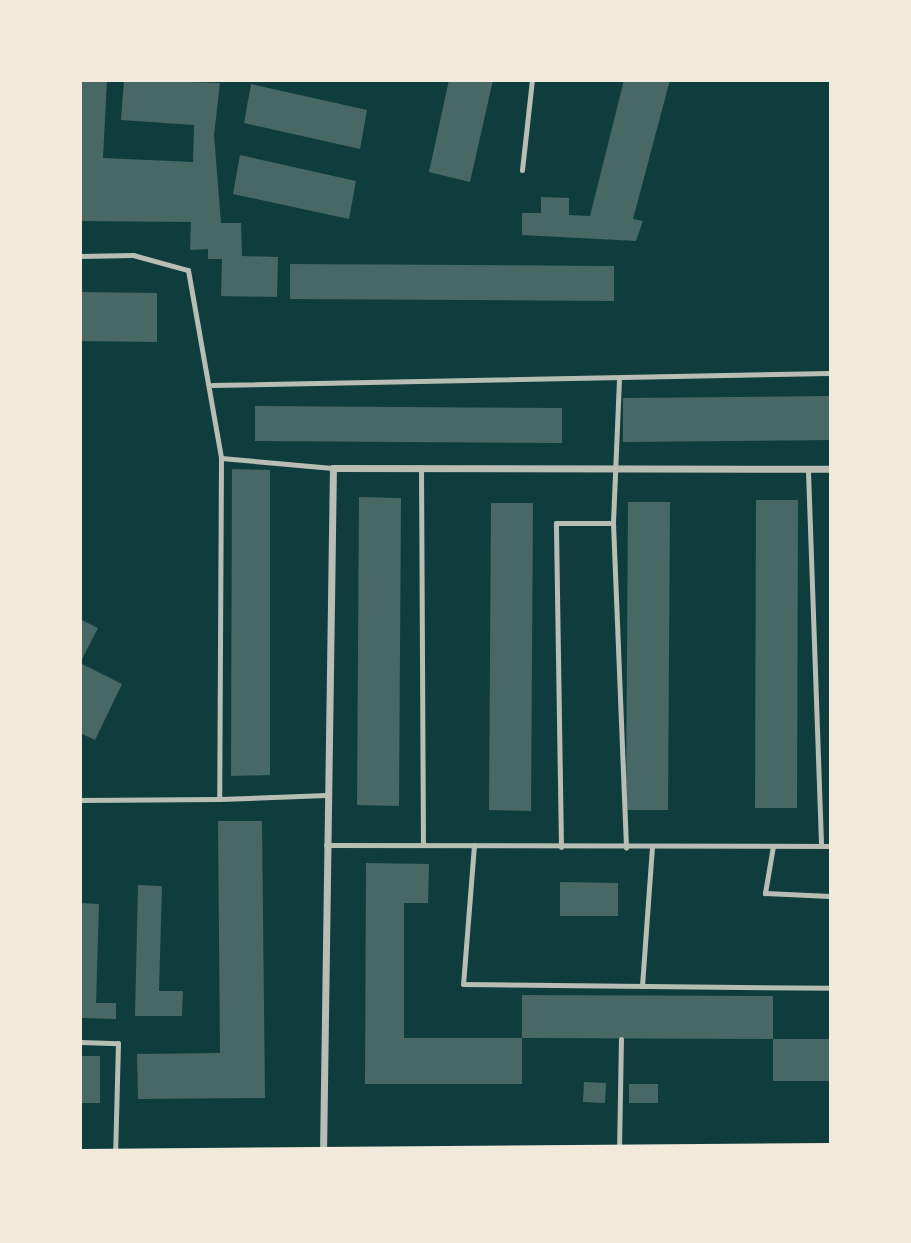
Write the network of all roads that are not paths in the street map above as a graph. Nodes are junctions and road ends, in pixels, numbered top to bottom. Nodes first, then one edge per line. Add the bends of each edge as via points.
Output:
1 (532, 80) edge
2 (522, 170) dead end
3 (80, 256) edge
4 (831, 373) edge
5 (619, 379) junction
6 (212, 385) junction
7 (221, 458) junction
8 (421, 467) junction
9 (620, 467) junction
10 (333, 468) junction
11 (831, 469) edge
12 (808, 471) junction
13 (613, 523) junction
14 (326, 795) junction
15 (219, 799) junction
16 (80, 800) edge
17 (423, 844) junction
18 (326, 845) junction
19 (474, 845) junction
20 (773, 846) junction
21 (821, 846) junction
22 (831, 846) edge
23 (561, 847) junction
24 (626, 848) junction
25 (652, 848) junction
26 (831, 896) edge
27 (624, 986) junction
28 (642, 986) junction
29 (831, 988) edge
30 (623, 995) dead end
31 (621, 1038) dead end
32 (80, 1042) edge
33 (831, 1152) edge
34 (618, 1154) junction
35 (323, 1156) junction
36 (80, 1158) edge
37 (115, 1158) junction
38 (536, 1158) edge

1 - 2 lane
3 - 6 lane via 133,255 188,270
4 - 5 lane
5 - 6 lane
5 - 9 lane
6 - 7 lane
7 - 10 lane
7 - 15 lane
8 - 9 street
8 - 10 street
8 - 17 lane
9 - 12 street
9 - 13 lane
10 - 14 street
11 - 12 street
12 - 21 lane
13 - 23 lane via 556,523
13 - 24 lane
14 - 15 lane
14 - 18 street
15 - 16 lane
17 - 18 lane
17 - 19 lane
18 - 35 street
19 - 23 lane
19 - 27 lane via 463,984
20 - 21 lane
20 - 25 lane
20 - 26 lane via 765,893
21 - 22 lane
23 - 24 lane
24 - 25 lane
25 - 28 lane
27 - 28 lane
27 - 30 lane
28 - 29 lane
31 - 34 lane
32 - 37 lane via 118,1043
33 - 34 main road
34 - 38 main road
35 - 37 main road
35 - 38 main road
36 - 37 main road

